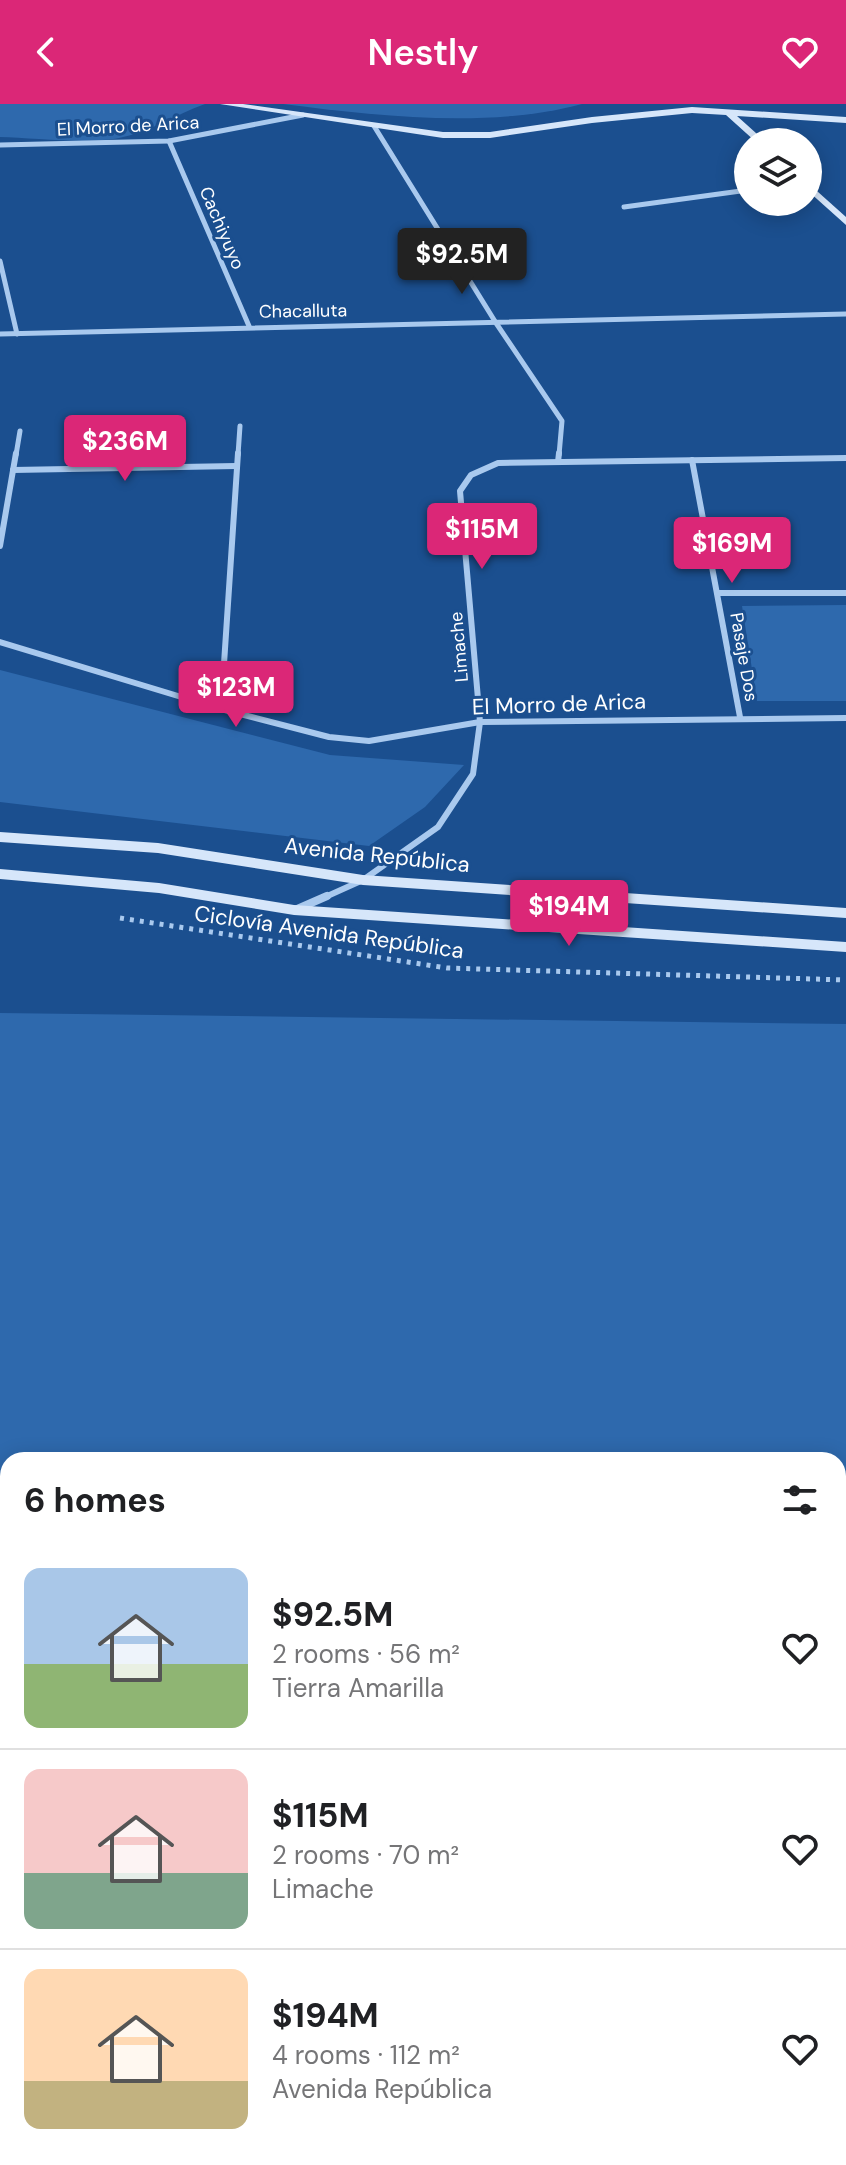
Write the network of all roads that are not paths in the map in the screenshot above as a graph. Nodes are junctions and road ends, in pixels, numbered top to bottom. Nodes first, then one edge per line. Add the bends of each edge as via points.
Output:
1 (224, 104) edge
2 (728, 112) junction
3 (303, 115) junction
4 (846, 120) edge
5 (374, 126) junction
6 (746, 128) edge
7 (169, 141) junction
8 (0, 145) edge
9 (734, 192) edge
10 (822, 199) edge
11 (624, 207) dead end
12 (846, 222) edge
13 (0, 261) edge
14 (846, 314) edge
15 (496, 323) junction
16 (249, 326) junction
17 (0, 334) edge
18 (17, 334) junction
19 (240, 426) dead end
20 (20, 431) dead end
21 (846, 458) edge
22 (692, 460) junction
23 (558, 462) junction
24 (236, 466) junction
25 (13, 470) junction
26 (0, 546) edge
27 (718, 593) junction
28 (846, 593) edge
29 (0, 642) edge
30 (221, 709) junction
31 (740, 717) junction
32 (846, 718) edge
33 (480, 722) junction
34 (0, 837) edge
35 (0, 874) edge
36 (363, 880) junction
37 (294, 910) junction
38 (846, 913) edge
39 (846, 947) edge

1 - 3 street
2 - 4 street
2 - 5 street via 692,110 490,135 419,134
2 - 6 street
3 - 5 street
3 - 7 street, El Morro de Arica
5 - 15 street
7 - 8 street, El Morro de Arica
7 - 16 street, Cachiyuyo
9 - 11 street
10 - 12 street
13 - 18 street
14 - 15 street, Chacalluta
15 - 16 street, Chacalluta
15 - 23 street via 562,421
16 - 18 street, Chacalluta
17 - 18 street, Chacalluta
19 - 24 street
20 - 25 street
21 - 22 street, Limache
22 - 23 street, Limache
22 - 27 street, Pasaje Dos
23 - 33 street, Limache via 498,463 471,475 460,491
24 - 25 street
24 - 30 street
25 - 26 street
27 - 28 street
27 - 31 street, Pasaje Dos
29 - 30 street, El Morro de Arica
30 - 33 street, El Morro de Arica via 329,737 369,741
31 - 32 street, El Morro de Arica
31 - 33 street, El Morro de Arica
33 - 36 street, Limache via 473,774 438,827
34 - 36 street, Avenida República via 158,848
35 - 37 street via 159,888
36 - 37 street, Limache
36 - 38 street, Avenida República
37 - 39 street

